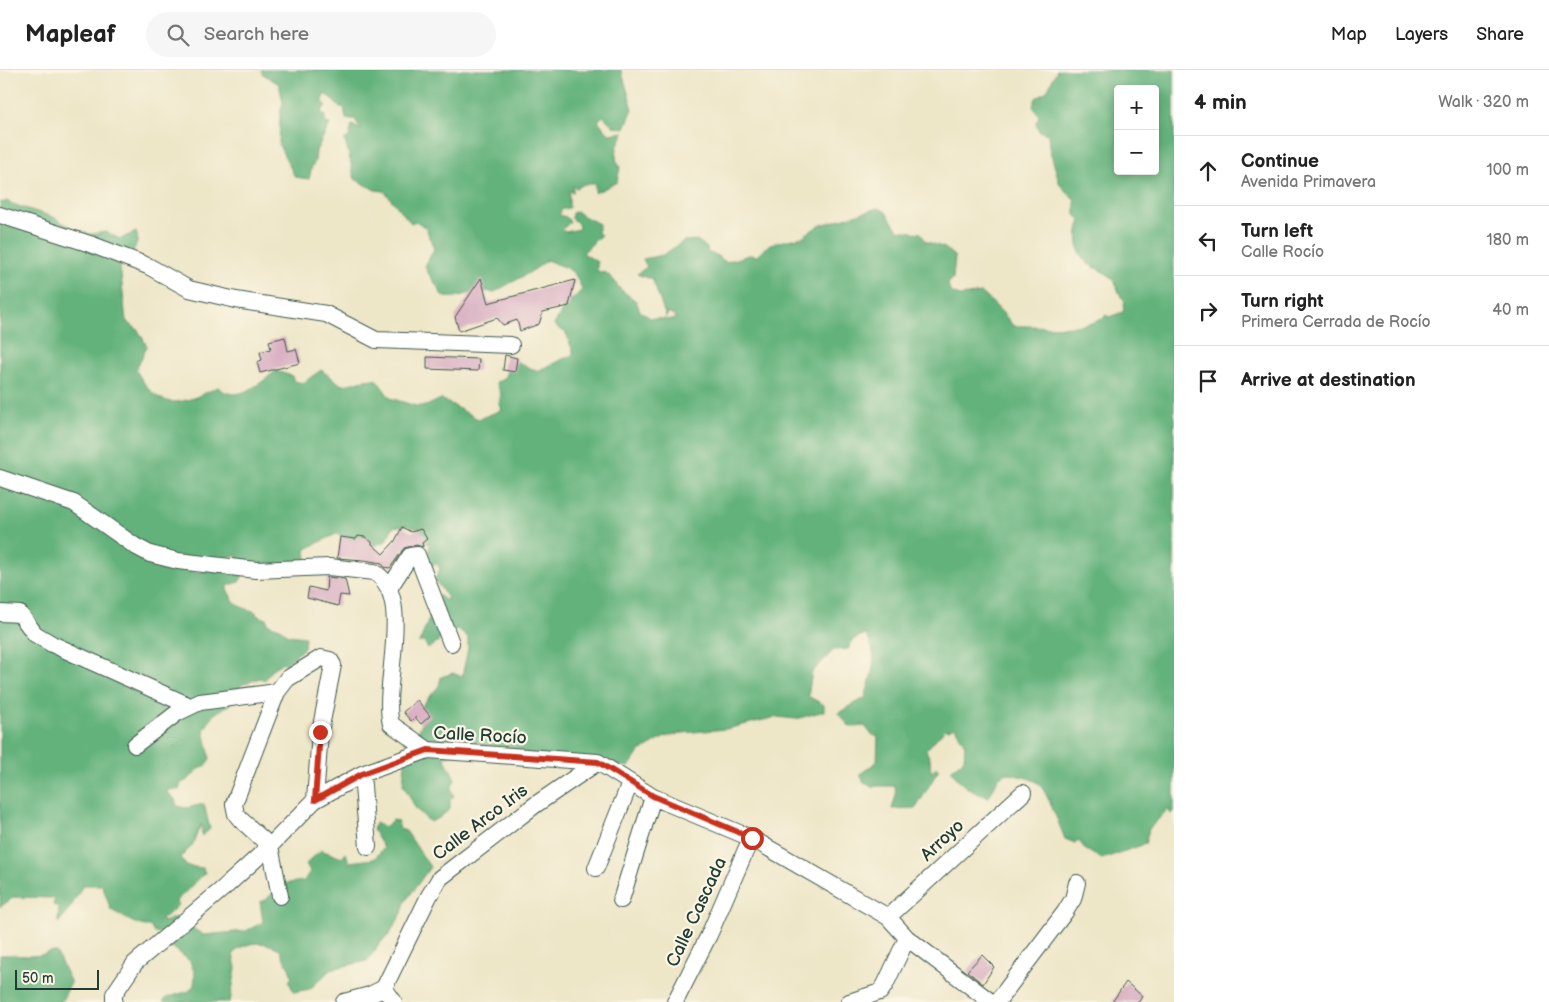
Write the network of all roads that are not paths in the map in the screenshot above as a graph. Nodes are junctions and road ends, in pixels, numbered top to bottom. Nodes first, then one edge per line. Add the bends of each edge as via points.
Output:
1 (0, 215) edge
2 (511, 345) dead end
3 (0, 478) edge
4 (390, 587) junction
5 (0, 613) edge
6 (451, 643) dead end
7 (277, 692) junction
8 (190, 706) junction
9 (135, 746) dead end
10 (428, 750) junction
11 (598, 762) junction
12 (362, 774) junction
13 (630, 784) junction
14 (1023, 794) dead end
15 (653, 796) junction
16 (315, 800) junction
17 (752, 838) junction
18 (270, 846) junction
19 (368, 847) dead end
20 (596, 868) dead end
21 (1077, 883) dead end
22 (280, 896) dead end
23 (621, 900) dead end
24 (888, 917) junction
25 (907, 938) junction
26 (390, 998) edge
27 (114, 1002) edge
28 (344, 1002) edge
29 (675, 1002) edge
30 (849, 1002) edge
31 (991, 1002) edge
32 (997, 1002) edge

1 - 2 street via 139,263 189,289 326,314 376,340
3 - 4 street via 74,502 150,554 210,567 256,570 329,567 374,572
4 - 6 street via 410,556 417,555
4 - 10 street via 394,618 390,717 394,727
5 - 8 street via 17,613 35,634 52,644
7 - 8 street via 215,699
7 - 16 street via 287,679 321,658 330,660 333,665 320,732
7 - 18 street via 234,804 240,819
8 - 9 street
10 - 11 street, Calle Rocío
10 - 12 street, Calle Rocío
11 - 13 street
11 - 26 street, Calle Arco Iris via 535,804 440,878 429,896
12 - 16 street, Calle Rocío
12 - 19 street
13 - 15 street
13 - 20 street
14 - 24 street, Arroyo
15 - 17 street
15 - 23 street
16 - 18 street, Calle Rocío
17 - 24 street
17 - 29 street, Calle Cascada
18 - 22 street
18 - 27 street, Calle Rocío via 136,964 114,994
21 - 32 street via 1065,912
24 - 25 street
25 - 30 street via 880,992
25 - 31 street
26 - 28 street via 370,995

